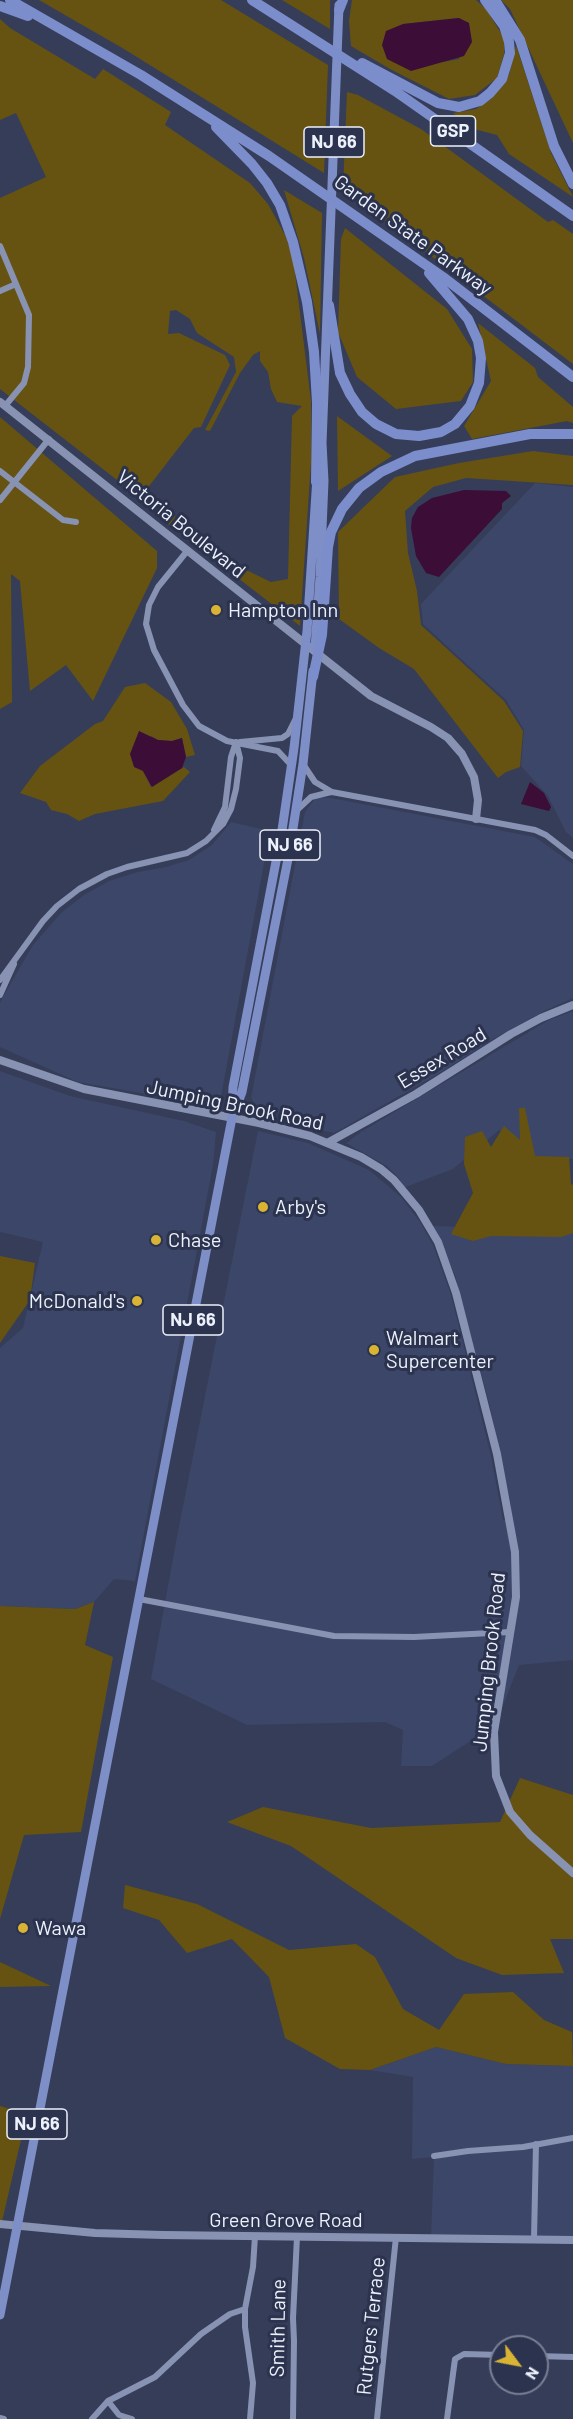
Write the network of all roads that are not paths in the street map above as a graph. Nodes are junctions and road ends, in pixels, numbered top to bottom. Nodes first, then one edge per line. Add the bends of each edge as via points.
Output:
1 (10, 0) edge
2 (252, 0) edge
3 (485, 0) edge
4 (495, 0) edge
5 (339, 4) edge
6 (0, 6) edge
7 (50, 23) junction
8 (330, 49) junction
9 (201, 112) junction
10 (573, 184) edge
11 (573, 216) edge
12 (0, 246) edge
13 (413, 255) junction
14 (16, 284) junction
15 (0, 291) edge
16 (328, 305) junction
17 (573, 377) edge
18 (2, 404) edge
19 (573, 434) edge
20 (49, 439) junction
21 (322, 443) junction
22 (0, 471) edge
23 (316, 482) junction
24 (14, 483) junction
25 (0, 500) edge
26 (76, 522) dead end
27 (188, 550) junction
28 (313, 677) junction
29 (299, 708) junction
30 (236, 742) junction
31 (303, 764) junction
32 (292, 766) junction
33 (332, 792) junction
34 (296, 811) junction
35 (476, 819) junction
36 (573, 856) edge
37 (18, 955) junction
38 (0, 980) edge
39 (0, 995) edge
40 (573, 1005) edge
41 (0, 1060) edge
42 (232, 1118) junction
43 (329, 1142) junction
44 (139, 1599) junction
45 (510, 1632) junction
46 (573, 1873) edge
47 (573, 2138) edge
48 (536, 2144) junction
49 (434, 2156) dead end
50 (0, 2224) edge
51 (17, 2226) junction
52 (255, 2236) junction
53 (297, 2237) junction
54 (396, 2237) junction
55 (534, 2239) junction
56 (573, 2240) edge
57 (245, 2309) junction
58 (0, 2315) edge
59 (489, 2355) edge
60 (549, 2356) edge
61 (573, 2357) edge
62 (108, 2401) junction
63 (92, 2419) edge
64 (132, 2419) edge
65 (250, 2419) edge
66 (292, 2419) edge
67 (377, 2419) edge
68 (447, 2419) edge

1 - 7 highway, Garden State Parkway
2 - 8 highway, GSP
3 - 8 highway via 506,31 509,60 495,89 470,105 438,103
4 - 10 highway via 520,40 554,146
5 - 16 highway, NJ 66
6 - 7 highway
7 - 9 highway, Garden State Parkway
8 - 11 highway, GSP
9 - 13 highway, Garden State Parkway
9 - 23 highway via 267,183 290,229 313,344
12 - 14 street
13 - 16 highway via 463,312 480,350 480,375 474,399 466,413 448,428 411,436 388,431 366,416 343,380
13 - 17 highway, Garden State Parkway
14 - 15 street
14 - 18 street via 29,315 28,368 24,383
16 - 21 highway, NJ 66
18 - 20 street, Victoria Boulevard
19 - 28 highway via 530,434 415,456 359,488 342,508 331,532 322,635
20 - 24 street
20 - 27 street, Victoria Boulevard
21 - 23 highway, NJ 66
21 - 28 highway, NJ 66 via 324,482
22 - 24 street
23 - 29 highway, NJ 66
24 - 25 street
24 - 26 street via 63,520
27 - 30 street via 151,601 146,618 149,640 193,719 213,735
27 - 35 street, Victoria Boulevard via 371,696 437,730 453,743 474,777
28 - 31 highway, NJ 66
29 - 30 street via 291,730 282,738
29 - 32 highway, NJ 66
30 - 32 street via 278,751
30 - 37 street via 225,807 211,836 187,853 127,867 79,889 49,914
31 - 33 street via 315,782
31 - 34 highway, NJ 66
32 - 42 highway, NJ 66 via 233,1087
33 - 34 street via 311,796
33 - 35 street
34 - 42 highway, NJ 66 via 243,1092
35 - 36 street via 538,832
37 - 38 street
37 - 39 street
40 - 43 street, Essex Road via 511,1034 416,1094
41 - 42 street, Jumping Brook Road via 84,1089
42 - 43 street, Jumping Brook Road
42 - 44 highway, NJ 66
43 - 45 street, Jumping Brook Road via 373,1164 394,1180 425,1218 444,1256 507,1502 517,1577
44 - 45 street via 334,1636
44 - 51 highway, NJ 66
45 - 46 street, Jumping Brook Road via 495,1732 496,1779 510,1812
47 - 48 street
48 - 49 street
48 - 55 street
50 - 51 street, Green Grove Road
51 - 52 street, Green Grove Road via 95,2233
51 - 58 highway, NJ 66
52 - 53 street, Green Grove Road
52 - 57 street
53 - 54 street, Green Grove Road
53 - 66 street, Smith Lane
54 - 55 street, Green Grove Road
54 - 67 street, Rutgers Terrace
55 - 56 street, Green Grove Road
57 - 62 street via 230,2314 201,2334 155,2377
57 - 65 street via 253,2383
59 - 68 street via 465,2354 456,2358
60 - 61 street
62 - 63 street
62 - 64 street via 119,2415

